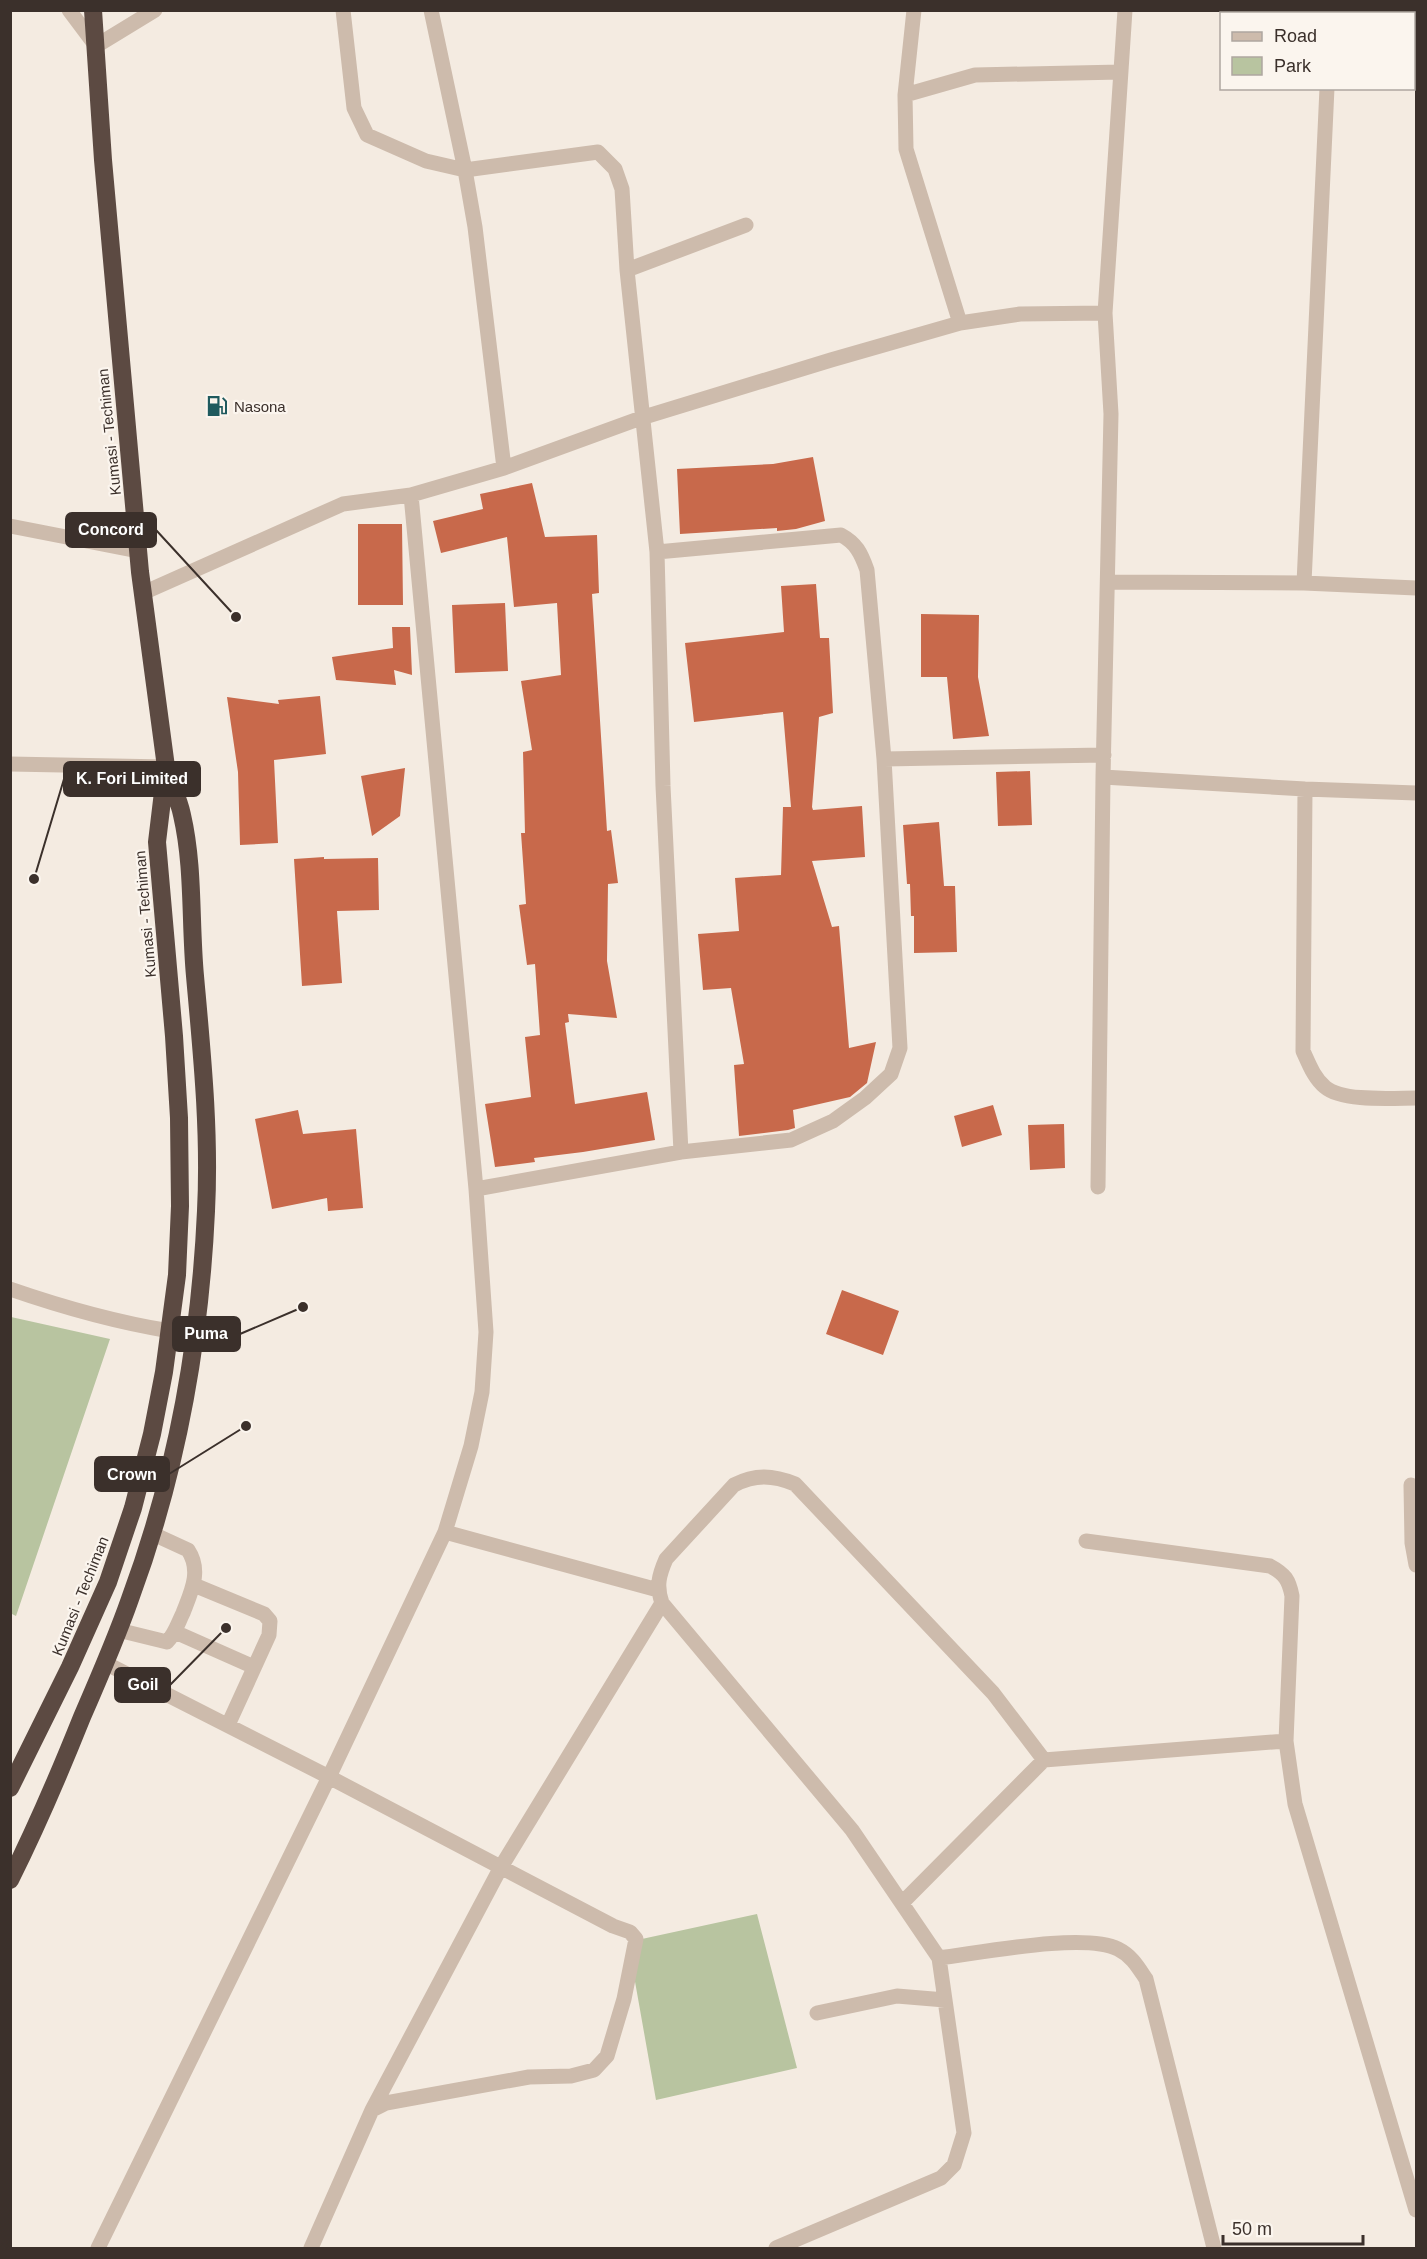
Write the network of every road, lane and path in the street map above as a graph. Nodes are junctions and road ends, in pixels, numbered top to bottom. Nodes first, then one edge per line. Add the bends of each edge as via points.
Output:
1 (69, 10) edge
2 (93, 10) edge
3 (155, 10) edge
4 (343, 10) edge
5 (431, 10) edge
6 (914, 10) edge
7 (1125, 10) edge
8 (96, 46) junction
9 (1121, 72) junction
10 (1327, 90) edge
11 (905, 96) junction
12 (465, 170) junction
13 (746, 225) dead end
14 (627, 270) junction
15 (1106, 314) junction
16 (960, 323) junction
17 (641, 418) junction
18 (504, 468) junction
19 (411, 495) junction
20 (10, 526) edge
21 (138, 551) junction
22 (657, 552) junction
23 (1108, 582) junction
24 (1304, 583) junction
25 (1416, 588) edge
26 (142, 593) junction
27 (1104, 754) junction
28 (884, 759) junction
29 (10, 764) edge
30 (166, 767) junction
31 (1103, 777) junction
32 (1305, 789) junction
33 (1416, 793) edge
34 (1416, 1098) edge
35 (681, 1152) junction
36 (1098, 1187) dead end
37 (476, 1189) junction
38 (10, 1289) edge
39 (170, 1331) junction
40 (1411, 1485) dead end
41 (445, 1532) junction
42 (152, 1533) junction
43 (1086, 1541) dead end
44 (1416, 1565) edge
45 (194, 1585) junction
46 (660, 1596) junction
47 (118, 1630) junction
48 (175, 1632) junction
49 (105, 1663) junction
50 (254, 1667) junction
51 (228, 1725) junction
52 (1286, 1742) junction
53 (1044, 1760) junction
54 (329, 1777) junction
55 (10, 1788) edge
56 (501, 1867) junction
57 (10, 1880) edge
58 (902, 1903) junction
59 (939, 1958) junction
60 (945, 2000) junction
61 (817, 2013) dead end
62 (372, 2110) junction
63 (1416, 2210) edge
64 (98, 2248) edge
65 (311, 2248) edge
66 (776, 2248) edge
67 (1214, 2248) edge

1 - 8 street
2 - 8 highway, Kumasi - Techiman
3 - 8 street
4 - 12 street via 354,108 368,135 426,161
5 - 12 street
6 - 11 street
7 - 9 street
8 - 21 highway, Kumasi - Techiman
9 - 11 street via 975,75
9 - 15 street
10 - 24 street
11 - 16 street via 906,149
12 - 14 street via 598,152 615,169 622,189
12 - 18 street
13 - 14 street
14 - 17 street
15 - 16 street via 1020,314
15 - 23 street via 1111,414
16 - 17 street
17 - 18 street
17 - 22 street
18 - 19 street
19 - 26 street via 343,504
19 - 37 street
20 - 21 street
21 - 26 highway, Kumasi - Techiman
22 - 28 street via 841,535 853,542 867,570
22 - 35 street via 663,786
23 - 24 street
23 - 27 street
24 - 25 street
26 - 30 highway, Kumasi - Techiman
27 - 28 street
27 - 31 street
28 - 35 street via 900,1048 891,1074 833,1121 791,1140
29 - 30 street
30 - 39 highway, Kumasi - Techiman via 157,842 174,1036 180,1206
30 - 42 highway via 182,813 187,842 205,1078 207,1158 201,1291 190,1375
31 - 32 street
31 - 36 street
32 - 33 street
32 - 34 street via 1303,1051 1311,1070 1326,1088 1357,1098
35 - 37 street
37 - 41 street via 486,1332 482,1392 471,1446
38 - 39 street via 139,1326
39 - 55 highway, Kumasi - Techiman via 152,1434 108,1582
40 - 44 street
41 - 46 street
41 - 54 street
42 - 45 street via 188,1550 195,1566
42 - 47 highway
43 - 52 street via 1270,1566 1283,1573 1292,1596
45 - 48 street
45 - 50 street via 268,1617 269,1635
46 - 53 street via 660,1572 666,1559 734,1485 748,1478 781,1478 795,1484 993,1693
46 - 56 street
46 - 58 street via 852,1830
47 - 48 street via 164,1643
47 - 49 highway
48 - 50 street
49 - 51 street
49 - 57 highway
50 - 51 street
51 - 54 street
52 - 53 street
52 - 63 street via 1295,1804
53 - 58 street
54 - 56 street
54 - 64 street
56 - 62 street
56 - 62 street via 630,1932 636,1939 607,2056 594,2070 571,2076 529,2077 386,2103
58 - 59 street
59 - 60 street
59 - 67 street via 1068,1942 1097,1943 1118,1949 1134,1960 1146,1979
60 - 61 street via 897,1996
60 - 66 street via 964,2133 954,2165 941,2178
62 - 65 street

